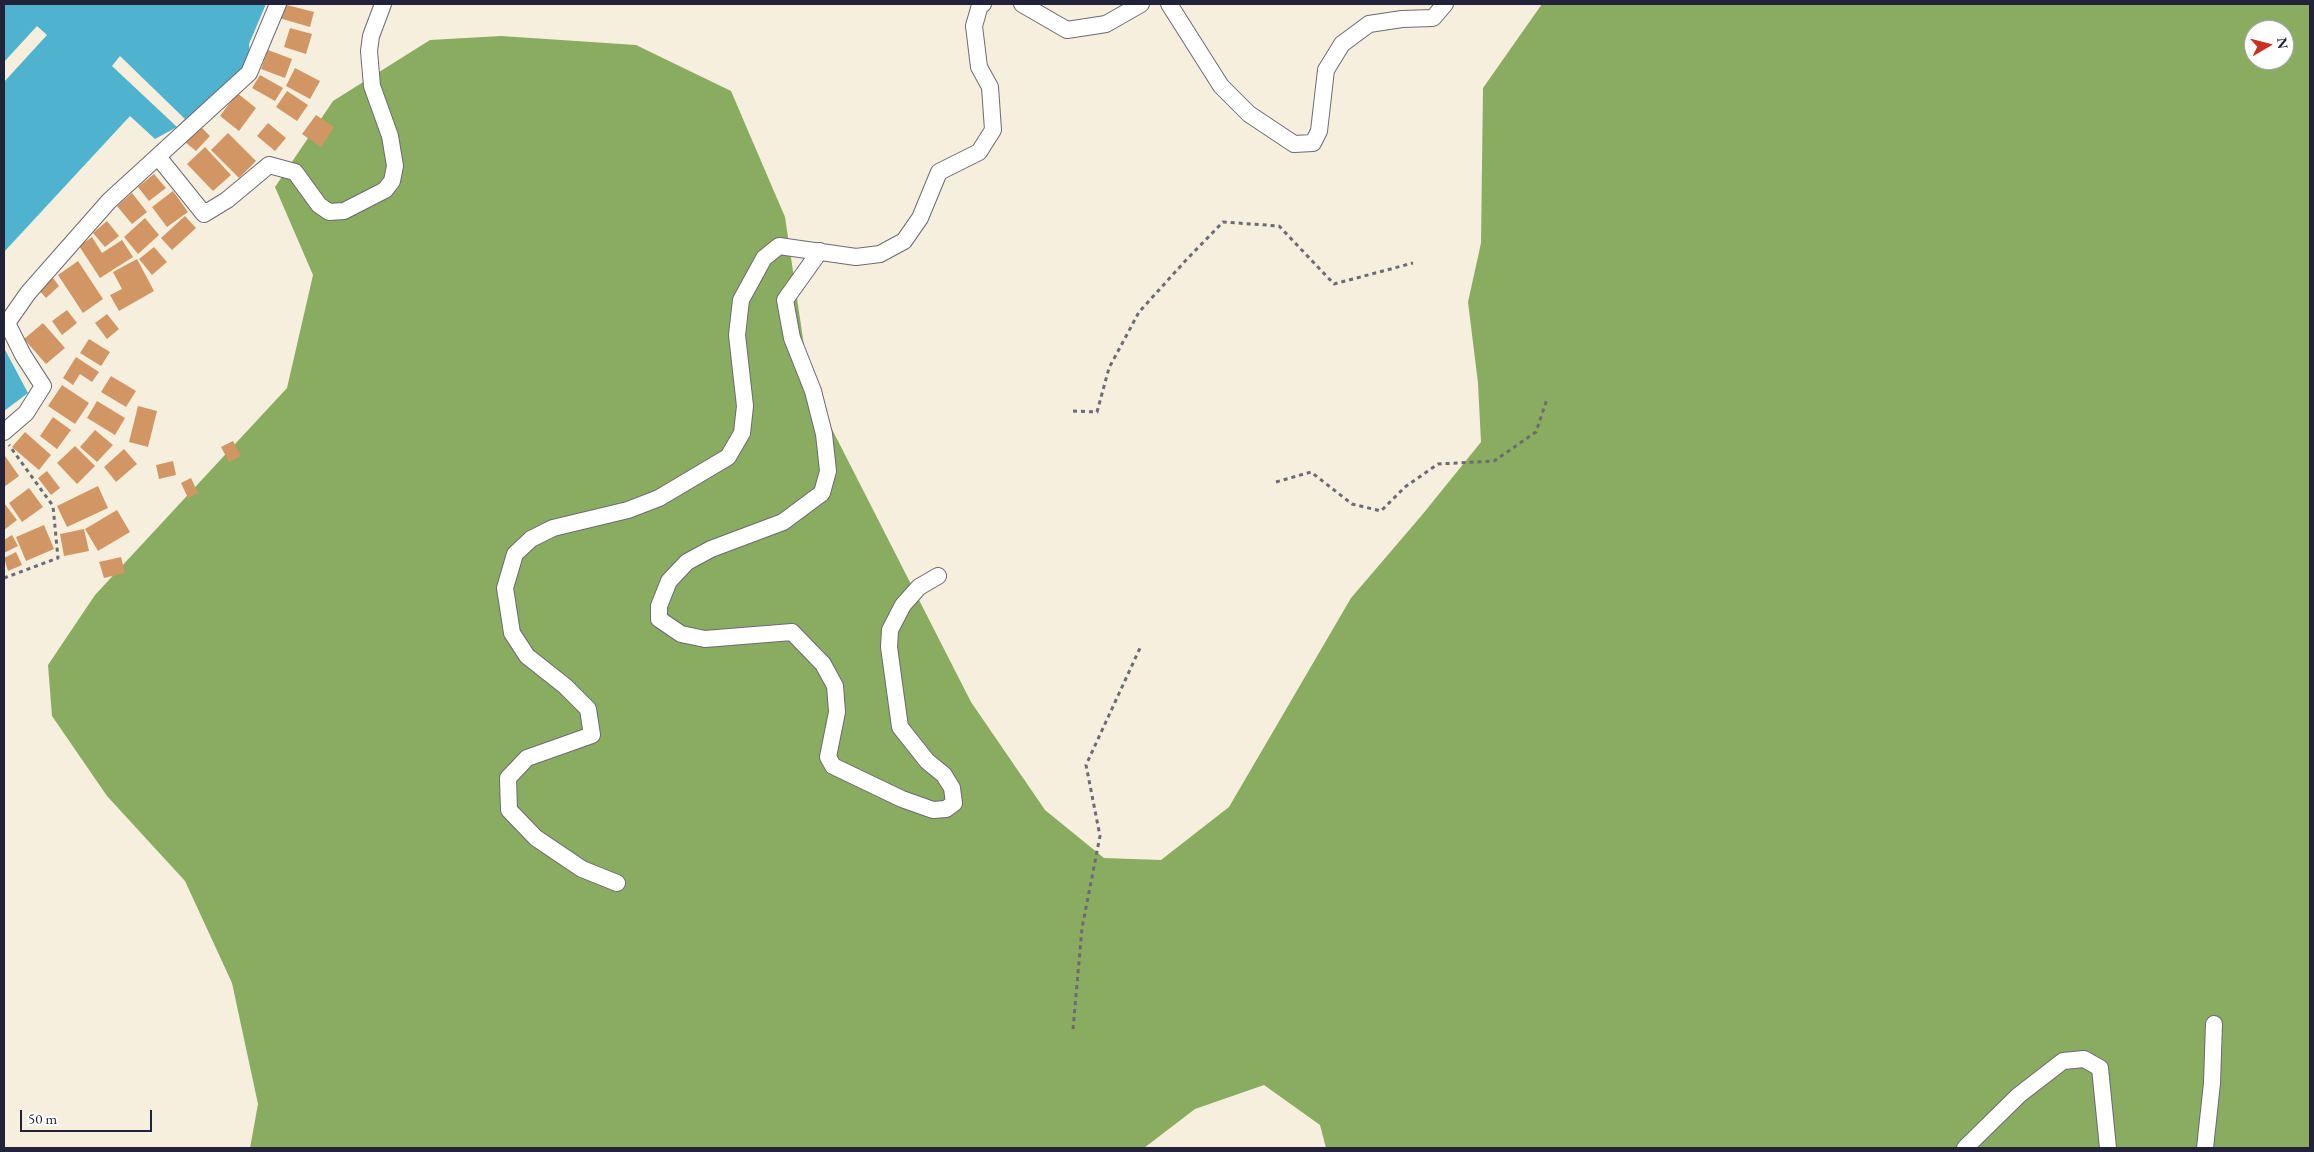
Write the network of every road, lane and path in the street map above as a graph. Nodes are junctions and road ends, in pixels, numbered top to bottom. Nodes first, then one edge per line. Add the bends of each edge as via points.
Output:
1 (278, 4) edge
2 (383, 4) edge
3 (983, 4) edge
4 (1022, 4) edge
5 (1141, 4) edge
6 (1169, 4) edge
7 (1445, 4) edge
8 (158, 158) junction
9 (820, 251) junction
10 (1413, 263) dead end
11 (1547, 399) dead end
12 (1073, 411) dead end
13 (4, 432) edge
14 (4, 439) edge
15 (1276, 482) dead end
16 (938, 576) dead end
17 (4, 578) edge
18 (1140, 648) dead end
19 (617, 883) dead end
20 (2214, 1024) dead end
21 (1073, 1029) dead end
22 (1965, 1148) edge
23 (2108, 1148) edge
24 (2206, 1148) edge

1 - 8 street via 249,73
2 - 8 street via 371,36 370,51 372,86 390,136 395,166 392,181 384,190 344,211 329,212 319,205 295,172 269,166 204,214
3 - 9 street via 974,26 979,67 990,87 993,130 979,152 939,172 920,218 904,241 880,254 856,257
4 - 5 street via 1067,30 1106,24
6 - 7 street via 1221,86 1249,114 1294,144 1313,143 1319,131 1326,70 1342,44 1369,24 1433,18
8 - 13 street via 109,201 28,293 8,323 22,355 44,386 26,413
9 - 16 street via 785,300 792,338 813,391 824,434 828,471 822,493 783,522 711,549 687,562 668,581 659,606 659,619 681,634 705,639 792,632 823,664 835,686 837,712 828,757 833,766 902,799 934,810 946,809 954,803 952,788 900,727 889,646 890,630 903,605 919,588
9 - 19 street via 780,246 764,258 741,300 737,335 745,406 742,433 728,456 658,498 628,510 552,528 531,539 515,554 505,588 512,633 528,656 588,709 592,735 527,758 508,778 509,810 536,838 582,869
10 - 12 path via 1334,284 1279,226 1223,222 1139,312 1109,368 1097,412
11 - 15 path via 1536,432 1494,461 1438,464 1405,487 1381,511 1352,504 1311,472
14 - 17 path via 53,506 58,558
18 - 21 path via 1086,765 1100,836 1082,928
20 - 24 street
22 - 23 street via 2019,1095 2063,1060 2084,1059 2100,1068

